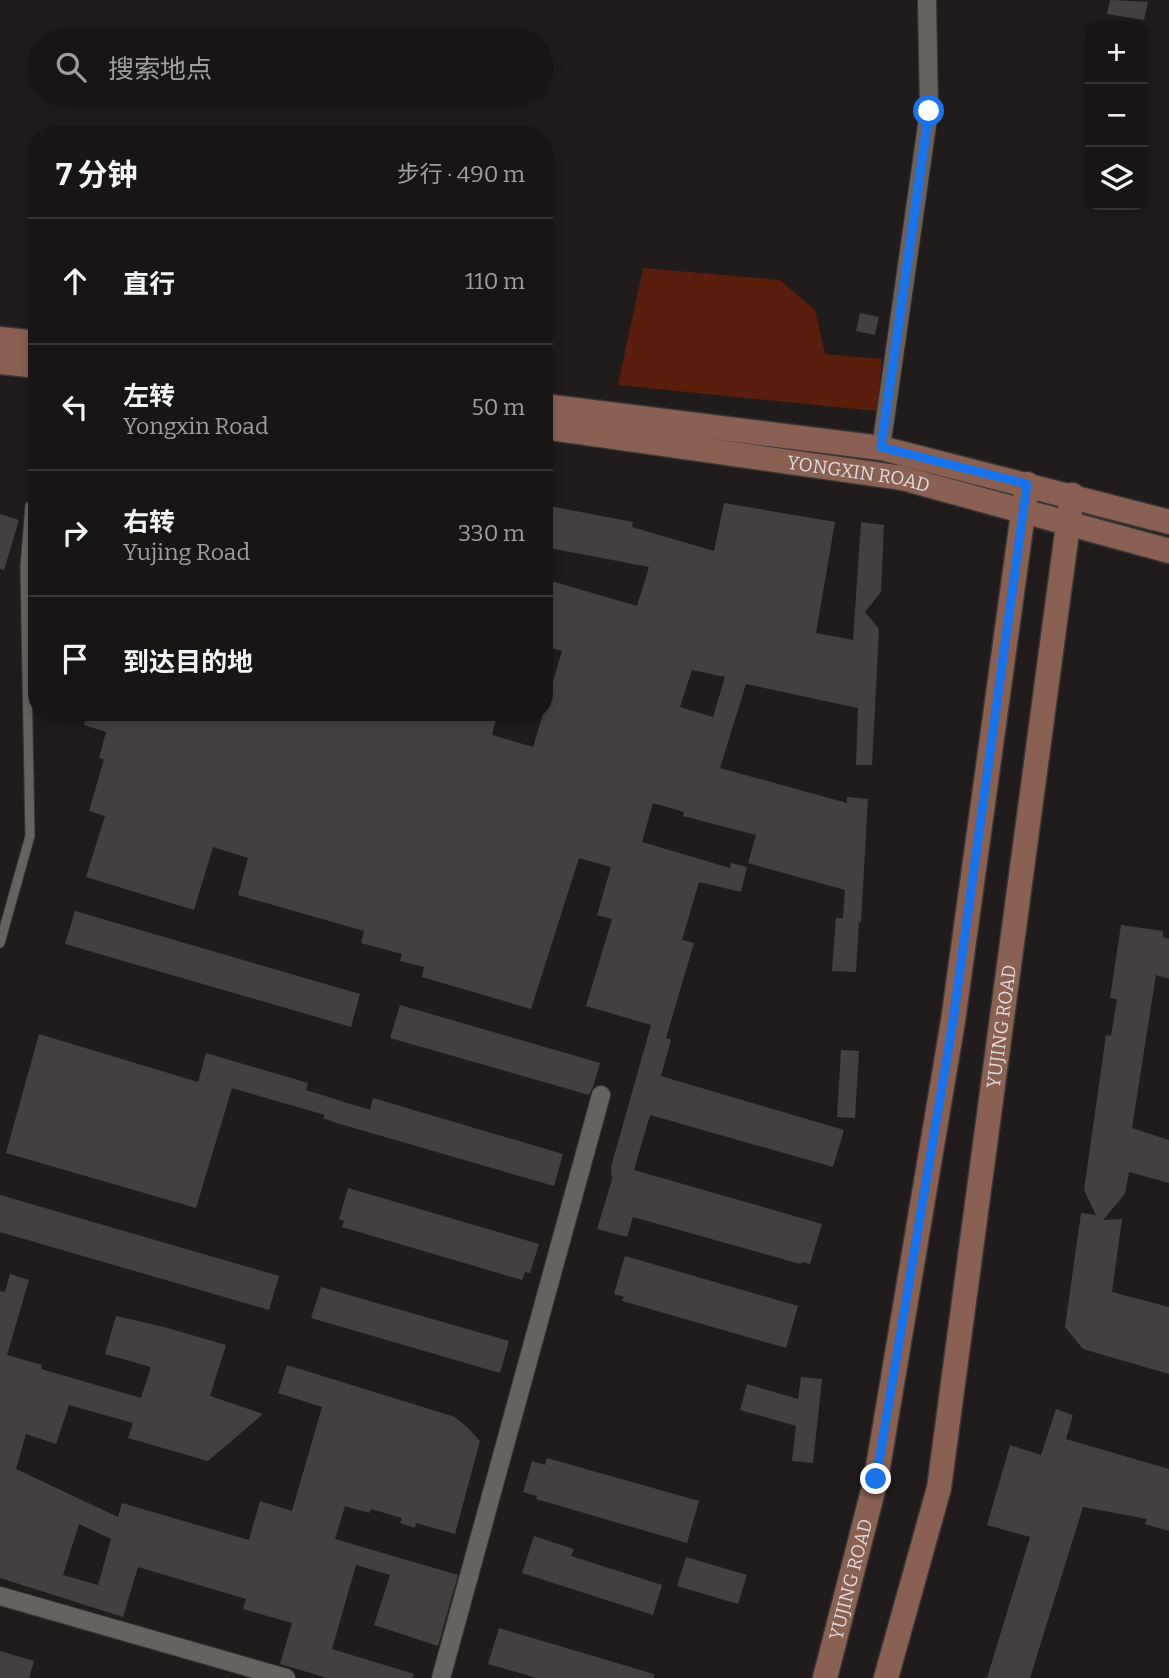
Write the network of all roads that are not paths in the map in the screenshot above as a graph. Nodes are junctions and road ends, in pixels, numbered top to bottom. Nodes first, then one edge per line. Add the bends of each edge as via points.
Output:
1 (927, 0) edge
2 (0, 339) edge
3 (28, 343) edge
4 (0, 362) edge
5 (28, 365) edge
6 (553, 407) edge
7 (553, 428) edge
8 (881, 447) junction
9 (1027, 484) junction
10 (1072, 495) junction
11 (1023, 511) junction
12 (1169, 522) edge
13 (1069, 524) junction
14 (28, 530) edge
15 (1169, 551) edge
16 (0, 943) edge
17 (601, 1095) dead end
18 (0, 1595) edge
19 (286, 1678) edge
20 (442, 1678) edge
21 (825, 1678) edge
22 (886, 1678) edge

1 - 8 street via 929,111
2 - 3 street
4 - 5 street
6 - 8 street, YONGXIN ROAD
7 - 11 street, YONGXIN ROAD via 902,478
8 - 9 street, YONGXIN ROAD
9 - 10 street, YONGXIN ROAD
9 - 11 street, YUJING ROAD
10 - 12 street, YONGXIN ROAD
10 - 13 street, YUJING ROAD
11 - 13 street, YONGXIN ROAD
11 - 21 street, YUJING ROAD via 953,1021 876,1479
13 - 15 street, YONGXIN ROAD
13 - 22 street, YUJING ROAD via 939,1488
14 - 16 lane via 30,836
17 - 20 street
18 - 19 street

